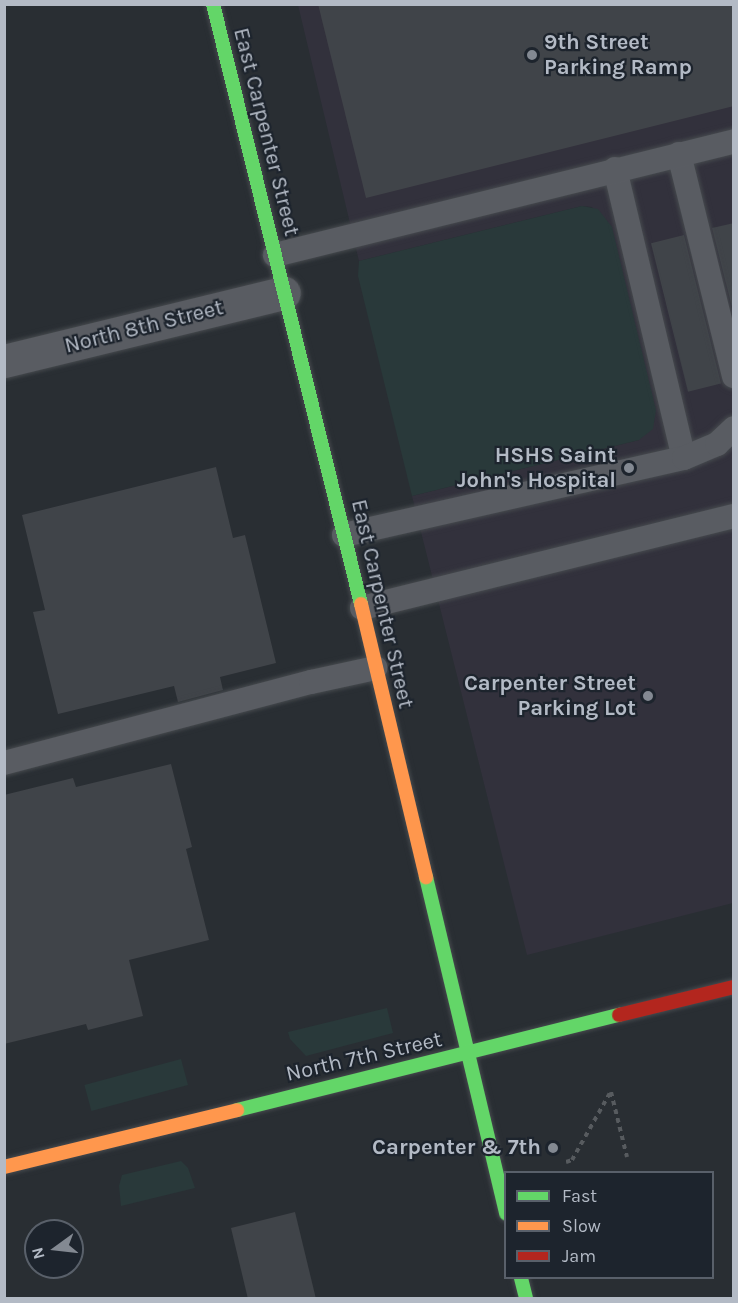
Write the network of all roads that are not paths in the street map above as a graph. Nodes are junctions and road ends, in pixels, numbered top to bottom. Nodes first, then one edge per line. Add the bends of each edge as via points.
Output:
1 (213, 4) edge
2 (734, 141) edge
3 (679, 154) junction
4 (615, 169) junction
5 (275, 255) junction
6 (284, 293) junction
7 (4, 361) edge
8 (734, 376) edge
9 (734, 428) edge
10 (684, 458) junction
11 (734, 516) edge
12 (344, 535) junction
13 (362, 609) junction
14 (375, 668) junction
15 (4, 763) edge
16 (734, 987) edge
17 (467, 1054) junction
18 (4, 1167) edge
19 (504, 1206) edge
20 (521, 1279) edge
21 (526, 1299) edge

1 - 5 street, East Carpenter Street
2 - 3 lane
3 - 4 lane
3 - 8 lane
4 - 5 lane
4 - 10 lane
5 - 6 street, East Carpenter Street
6 - 7 street, North 8th Street
6 - 12 street, East Carpenter Street
9 - 10 lane via 717,444
10 - 12 lane
11 - 13 lane
12 - 13 street, East Carpenter Street
13 - 14 street, East Carpenter Street
14 - 15 lane
14 - 17 street, East Carpenter Street
16 - 17 street, North 7th Street
17 - 18 street, North 7th Street
17 - 19 street, East Carpenter Street
20 - 21 street

